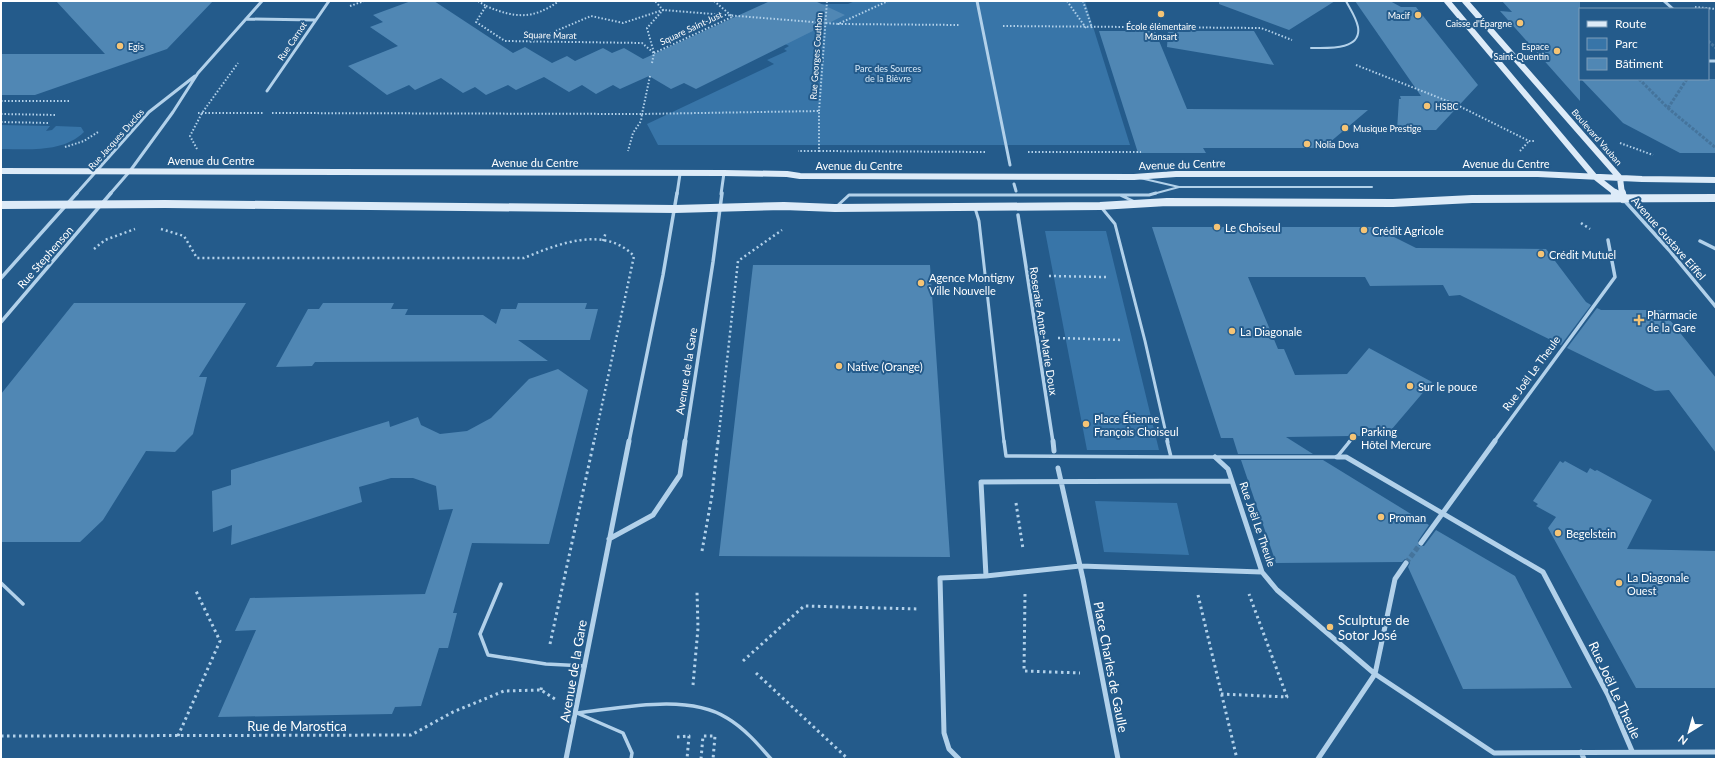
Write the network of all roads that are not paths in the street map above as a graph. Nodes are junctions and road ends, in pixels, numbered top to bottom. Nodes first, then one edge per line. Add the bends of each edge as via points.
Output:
1 (262, 1) edge
2 (329, 1) edge
3 (977, 1) edge
4 (1346, 1) edge
5 (1447, 1) edge
6 (1464, 1) edge
7 (1664, 1) edge
8 (1672, 8) edge
9 (246, 19) junction
10 (315, 20) junction
11 (1311, 48) road end
12 (198, 73) junction
13 (267, 91) dead end
14 (1010, 166) dead end
15 (1, 171) edge
16 (96, 171) junction
17 (130, 171) junction
18 (724, 173) junction
19 (680, 174) junction
20 (1594, 176) junction
21 (1134, 177) junction
22 (1620, 178) junction
23 (1716, 180) edge
24 (1014, 184) dead end
25 (1179, 187) junction
26 (1372, 187) dead end
27 (1016, 191) dead end
28 (1119, 194) junction
29 (1716, 198) edge
30 (1623, 199) junction
31 (68, 204) junction
32 (103, 204) junction
33 (1140, 204) junction
34 (1, 205) edge
35 (974, 206) junction
36 (1100, 206) junction
37 (719, 208) junction
38 (835, 208) junction
39 (674, 209) junction
40 (1018, 215) dead end
41 (1608, 240) dead end
42 (1700, 241) dead end
43 (1716, 249) edge
44 (1, 278) edge
45 (1716, 307) edge
46 (1, 322) edge
47 (1353, 437) dead end
48 (1054, 451) dead end
49 (1215, 457) junction
50 (1336, 457) junction
51 (1172, 458) junction
52 (1058, 468) dead end
53 (1232, 481) junction
54 (1061, 482) junction
55 (1443, 512) junction
56 (609, 539) junction
57 (1421, 543) tunnel mouth
58 (1406, 563) tunnel mouth
59 (1080, 566) junction
60 (1262, 572) junction
61 (986, 576) junction
62 (1, 583) edge
63 (501, 584) dead end
64 (23, 604) dead end
65 (585, 666) junction
66 (1375, 674) junction
67 (577, 713) junction
68 (1632, 751) junction
69 (1581, 752) junction
70 (1716, 752) edge
71 (566, 759) edge
72 (631, 759) edge
73 (771, 759) edge
74 (959, 759) edge
75 (1118, 759) edge
76 (1318, 759) edge
77 (1584, 759) edge

1 - 9 street, Rue Jacques Duclos
2 - 10 street, Rue Carnot
3 - 14 street
4 - 11 lane via 1356,23 1357,36 1345,46
5 - 20 main road
6 - 22 main road, Boulevard Vauban
7 - 8 street
9 - 10 street
9 - 12 street, Rue Jacques Duclos
10 - 13 street, Rue Carnot
12 - 16 street, Rue Jacques Duclos via 149,112
12 - 17 street, Rue Jacques Duclos
15 - 16 main road, Avenue du Centre
16 - 17 main road, Avenue du Centre
16 - 31 street, Rue Jacques Duclos
17 - 19 main road, Avenue du Centre
17 - 32 street, Rue Jacques Duclos
18 - 19 main road, Avenue du Centre
18 - 21 main road, Avenue du Centre via 800,176
18 - 37 street, Avenue de la Gare
19 - 39 street, Avenue de la Gare
20 - 21 main road, Avenue du Centre via 1176,174
20 - 22 main road, Avenue du Centre
20 - 30 main road
21 - 25 lane
22 - 23 main road, Avenue du Centre
22 - 30 main road, Boulevard Vauban
24 - 27 street
25 - 26 lane
25 - 28 lane via 1149,194
28 - 33 lane
28 - 38 lane via 849,195
29 - 30 main road
30 - 33 main road
30 - 45 street, Avenue Gustave Eiffel
31 - 32 main road
31 - 34 main road
31 - 44 street, Rue Stephenson
32 - 39 main road
32 - 46 street, Rue Stephenson
33 - 36 main road
35 - 36 main road
35 - 38 main road
35 - 51 lane via 979,221 1006,456
36 - 51 lane via 1115,224
37 - 38 main road
37 - 39 main road
37 - 56 street, Avenue de la Gare via 680,475 653,515
39 - 56 street, Avenue de la Gare via 666,262
40 - 48 street, Roseraie Anne-Marie Doux
41 - 55 street, Rue Joël Le Theule via 1615,276
42 - 43 street
47 - 50 lane
49 - 50 lane
49 - 51 lane
49 - 53 street, Rue Joël Le Theule via 1228,469
50 - 55 street via 1346,457
52 - 54 street, Place Charles de Gaulle
53 - 54 street
53 - 60 street, Rue Joël Le Theule
54 - 59 street, Place Charles de Gaulle
54 - 61 street via 981,482
55 - 57 street, Rue Joël Le Theule
55 - 68 street, Rue Joël Le Theule via 1543,572 1608,695
56 - 65 street, Avenue de la Gare
58 - 66 street via 1395,579
59 - 60 street
59 - 61 street
59 - 75 street, Place Charles de Gaulle
60 - 66 street, Rue Joël Le Theule via 1277,590
61 - 74 street via 940,578 944,733 949,749
62 - 64 lane
63 - 65 lane via 480,634 488,655 546,664
65 - 67 street, Avenue de la Gare
66 - 69 street, Rue Joël Le Theule via 1494,753
66 - 76 street
67 - 71 street, Avenue de la Gare
67 - 72 lane via 623,733 632,753
67 - 73 lane via 664,704 692,705 726,717 751,737
68 - 69 street, Rue Joël Le Theule
68 - 70 street, Rue Joël Le Theule
69 - 77 street

